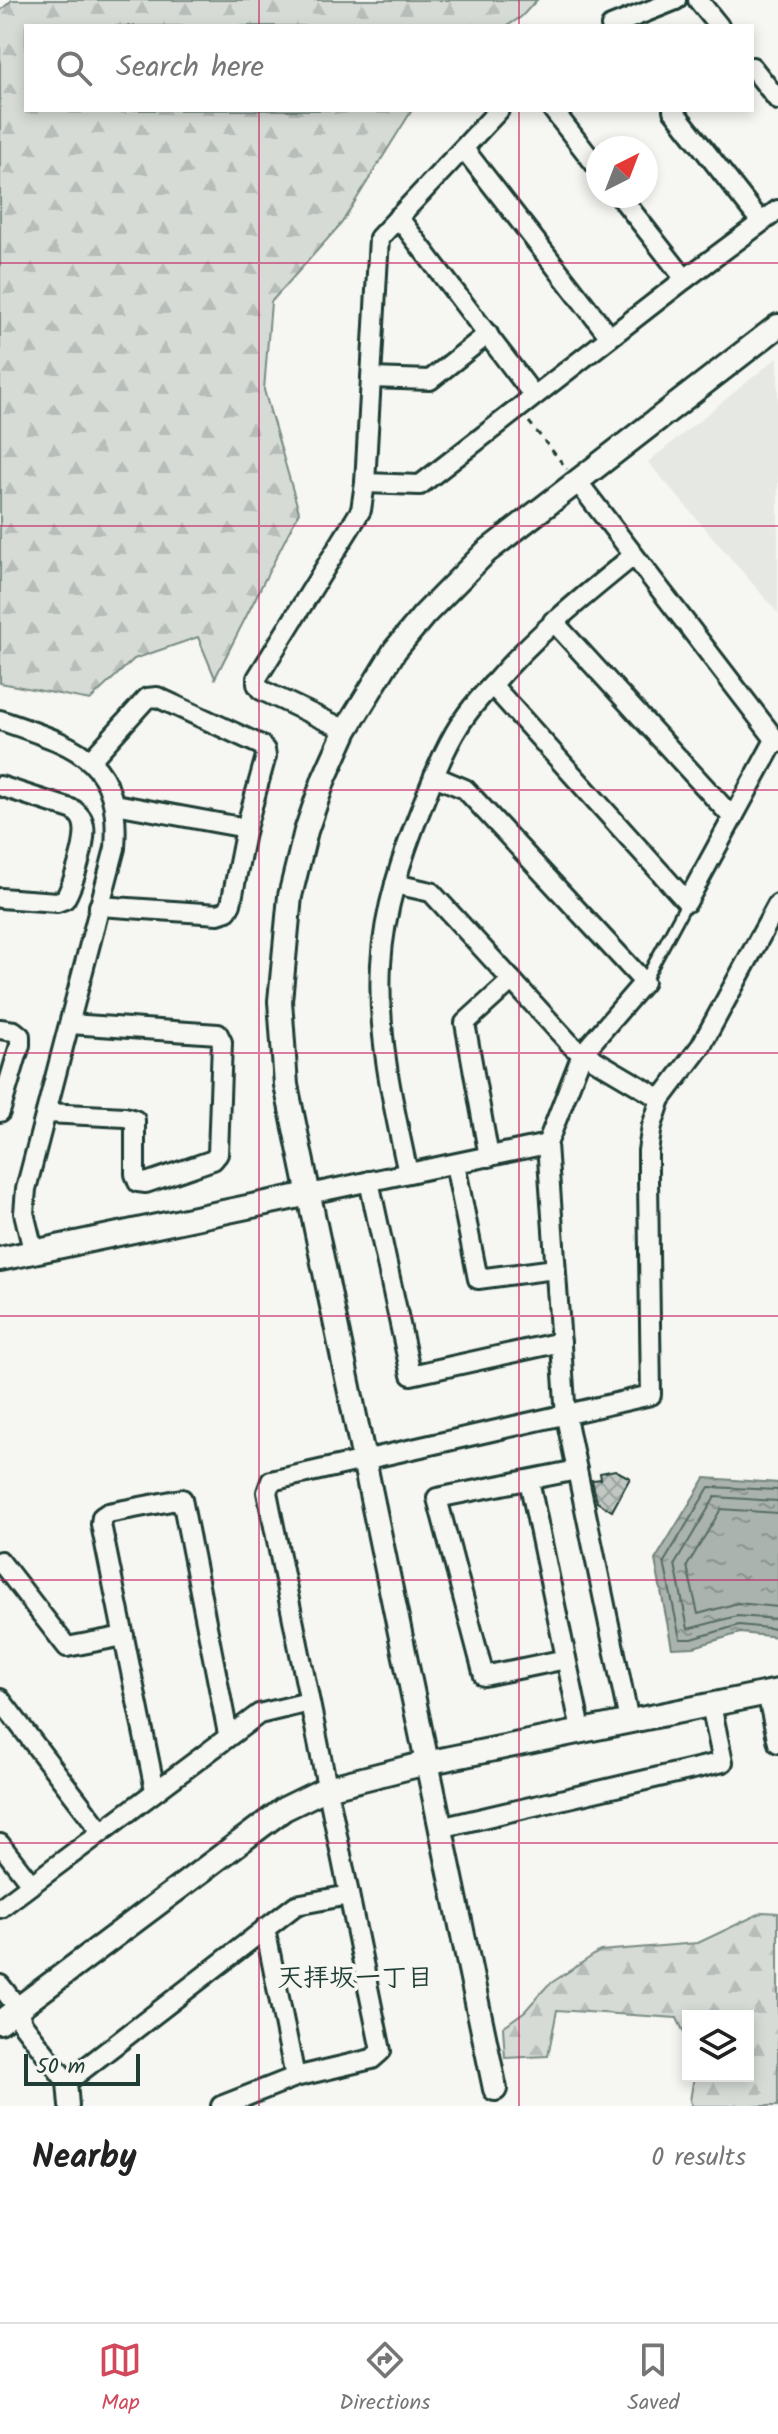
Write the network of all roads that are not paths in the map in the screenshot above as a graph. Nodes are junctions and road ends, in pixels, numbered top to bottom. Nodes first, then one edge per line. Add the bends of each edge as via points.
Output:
1 (676, 0) edge
2 (698, 0) edge
3 (616, 24) edge
4 (717, 24) edge
5 (754, 70) edge
6 (778, 100) edge
7 (497, 112) edge
8 (555, 112) edge
9 (675, 112) edge
10 (464, 149) junction
11 (586, 153) edge
12 (629, 208) edge
13 (778, 210) edge
14 (398, 217) junction
15 (761, 222) junction
16 (685, 279) junction
17 (778, 326) edge
18 (488, 334) junction
19 (610, 337) junction
20 (371, 378) junction
21 (534, 396) junction
22 (577, 481) junction
23 (365, 483) junction
24 (633, 556) junction
25 (553, 621) junction
26 (492, 685) junction
27 (0, 720) edge
28 (346, 730) junction
29 (777, 741) edge
30 (91, 760) junction
31 (434, 776) junction
32 (0, 786) edge
33 (115, 804) junction
34 (733, 818) junction
35 (246, 828) junction
36 (395, 884) junction
37 (0, 898) edge
38 (687, 902) junction
39 (778, 904) edge
40 (99, 906) junction
41 (512, 980) junction
42 (644, 982) junction
43 (70, 1024) junction
44 (0, 1029) edge
45 (582, 1054) junction
46 (661, 1099) junction
47 (0, 1112) edge
48 (47, 1113) junction
49 (547, 1144) junction
50 (489, 1157) junction
51 (455, 1164) junction
52 (408, 1173) junction
53 (369, 1181) junction
54 (309, 1194) junction
55 (33, 1250) junction
56 (0, 1259) edge
57 (555, 1269) junction
58 (561, 1342) junction
59 (566, 1417) junction
60 (364, 1459) junction
61 (577, 1470) junction
62 (529, 1480) junction
63 (0, 1561) edge
64 (124, 1636) junction
65 (566, 1659) junction
66 (773, 1692) edge
67 (0, 1699) edge
68 (309, 1702) junction
69 (711, 1705) junction
70 (629, 1721) junction
71 (581, 1730) junction
72 (228, 1734) junction
73 (778, 1743) edge
74 (426, 1763) junction
75 (327, 1788) junction
76 (155, 1790) junction
77 (440, 1828) junction
78 (101, 1831) junction
79 (0, 1844) edge
80 (31, 1884) junction
81 (349, 1895) junction
82 (0, 1908) edge
83 (265, 1928) junction
84 (0, 1985) edge
85 (9, 2015) edge
86 (295, 2077) junction
87 (67, 2082) junction
88 (495, 2089) dead end
89 (69, 2106) edge
90 (221, 2106) edge

1 - 3 street
2 - 4 street
5 - 6 street
7 - 10 street
8 - 11 street
9 - 15 street
10 - 14 street
10 - 19 street
12 - 16 street
13 - 15 street
14 - 18 street
14 - 20 street via 379,238
15 - 16 street
16 - 19 street
17 - 22 street
18 - 20 street via 430,380
18 - 21 street
19 - 21 street
20 - 23 street
21 - 23 street via 420,485
22 - 24 street
22 - 28 street via 486,552 424,615 395,650
23 - 28 street via 361,510 257,678 261,690
24 - 25 street
24 - 29 street
25 - 26 street
25 - 34 street
26 - 31 street via 466,714
26 - 38 street
27 - 30 street via 68,743
28 - 54 street via 306,831 290,896 280,1001 286,1085
29 - 34 street
30 - 33 street
30 - 35 street via 147,698 157,697 265,750
31 - 36 street
31 - 42 street via 465,789
32 - 37 street via 74,810 84,827 65,899
33 - 35 street
33 - 40 street via 115,848
34 - 38 street
35 - 40 street via 227,911
36 - 41 street via 431,892
36 - 52 street via 381,961 380,1005
38 - 42 lane
39 - 46 street via 701,1046
40 - 43 street
41 - 45 street
41 - 50 street via 465,1023
42 - 45 street
43 - 48 street
43 - 48 street via 218,1034 218,1154 213,1160 138,1182 135,1120
44 - 47 street via 14,1031 20,1045
45 - 46 street
45 - 49 street
46 - 59 street via 648,1151 651,1395
48 - 55 street via 26,1189 24,1213
49 - 50 street
49 - 57 street
50 - 51 street
51 - 52 street
51 - 57 street via 478,1279
52 - 53 street
53 - 54 street
53 - 58 street via 411,1375
54 - 55 street
54 - 60 street
55 - 56 street
57 - 58 street
58 - 59 street
59 - 60 street
59 - 61 street
60 - 68 street via 271,1481 267,1492
60 - 74 street
61 - 62 street
61 - 70 street
62 - 65 street
62 - 65 street via 437,1498 484,1676
63 - 64 street via 67,1647
64 - 72 street via 102,1517 182,1499
64 - 76 street
65 - 71 street
66 - 69 street
66 - 73 street
67 - 78 street
68 - 72 street via 259,1714
68 - 75 street
69 - 70 street
69 - 77 street via 723,1762
70 - 71 street
71 - 74 street
72 - 76 street
74 - 75 street
74 - 77 street
75 - 81 street
75 - 85 street via 284,1809
76 - 78 street
77 - 88 street
78 - 80 street
79 - 80 street
80 - 82 street
81 - 83 street via 296,1905
81 - 86 street via 381,2051 372,2059
83 - 86 street
83 - 87 street
84 - 85 street
85 - 87 street via 22,2023
86 - 90 street
87 - 89 street

